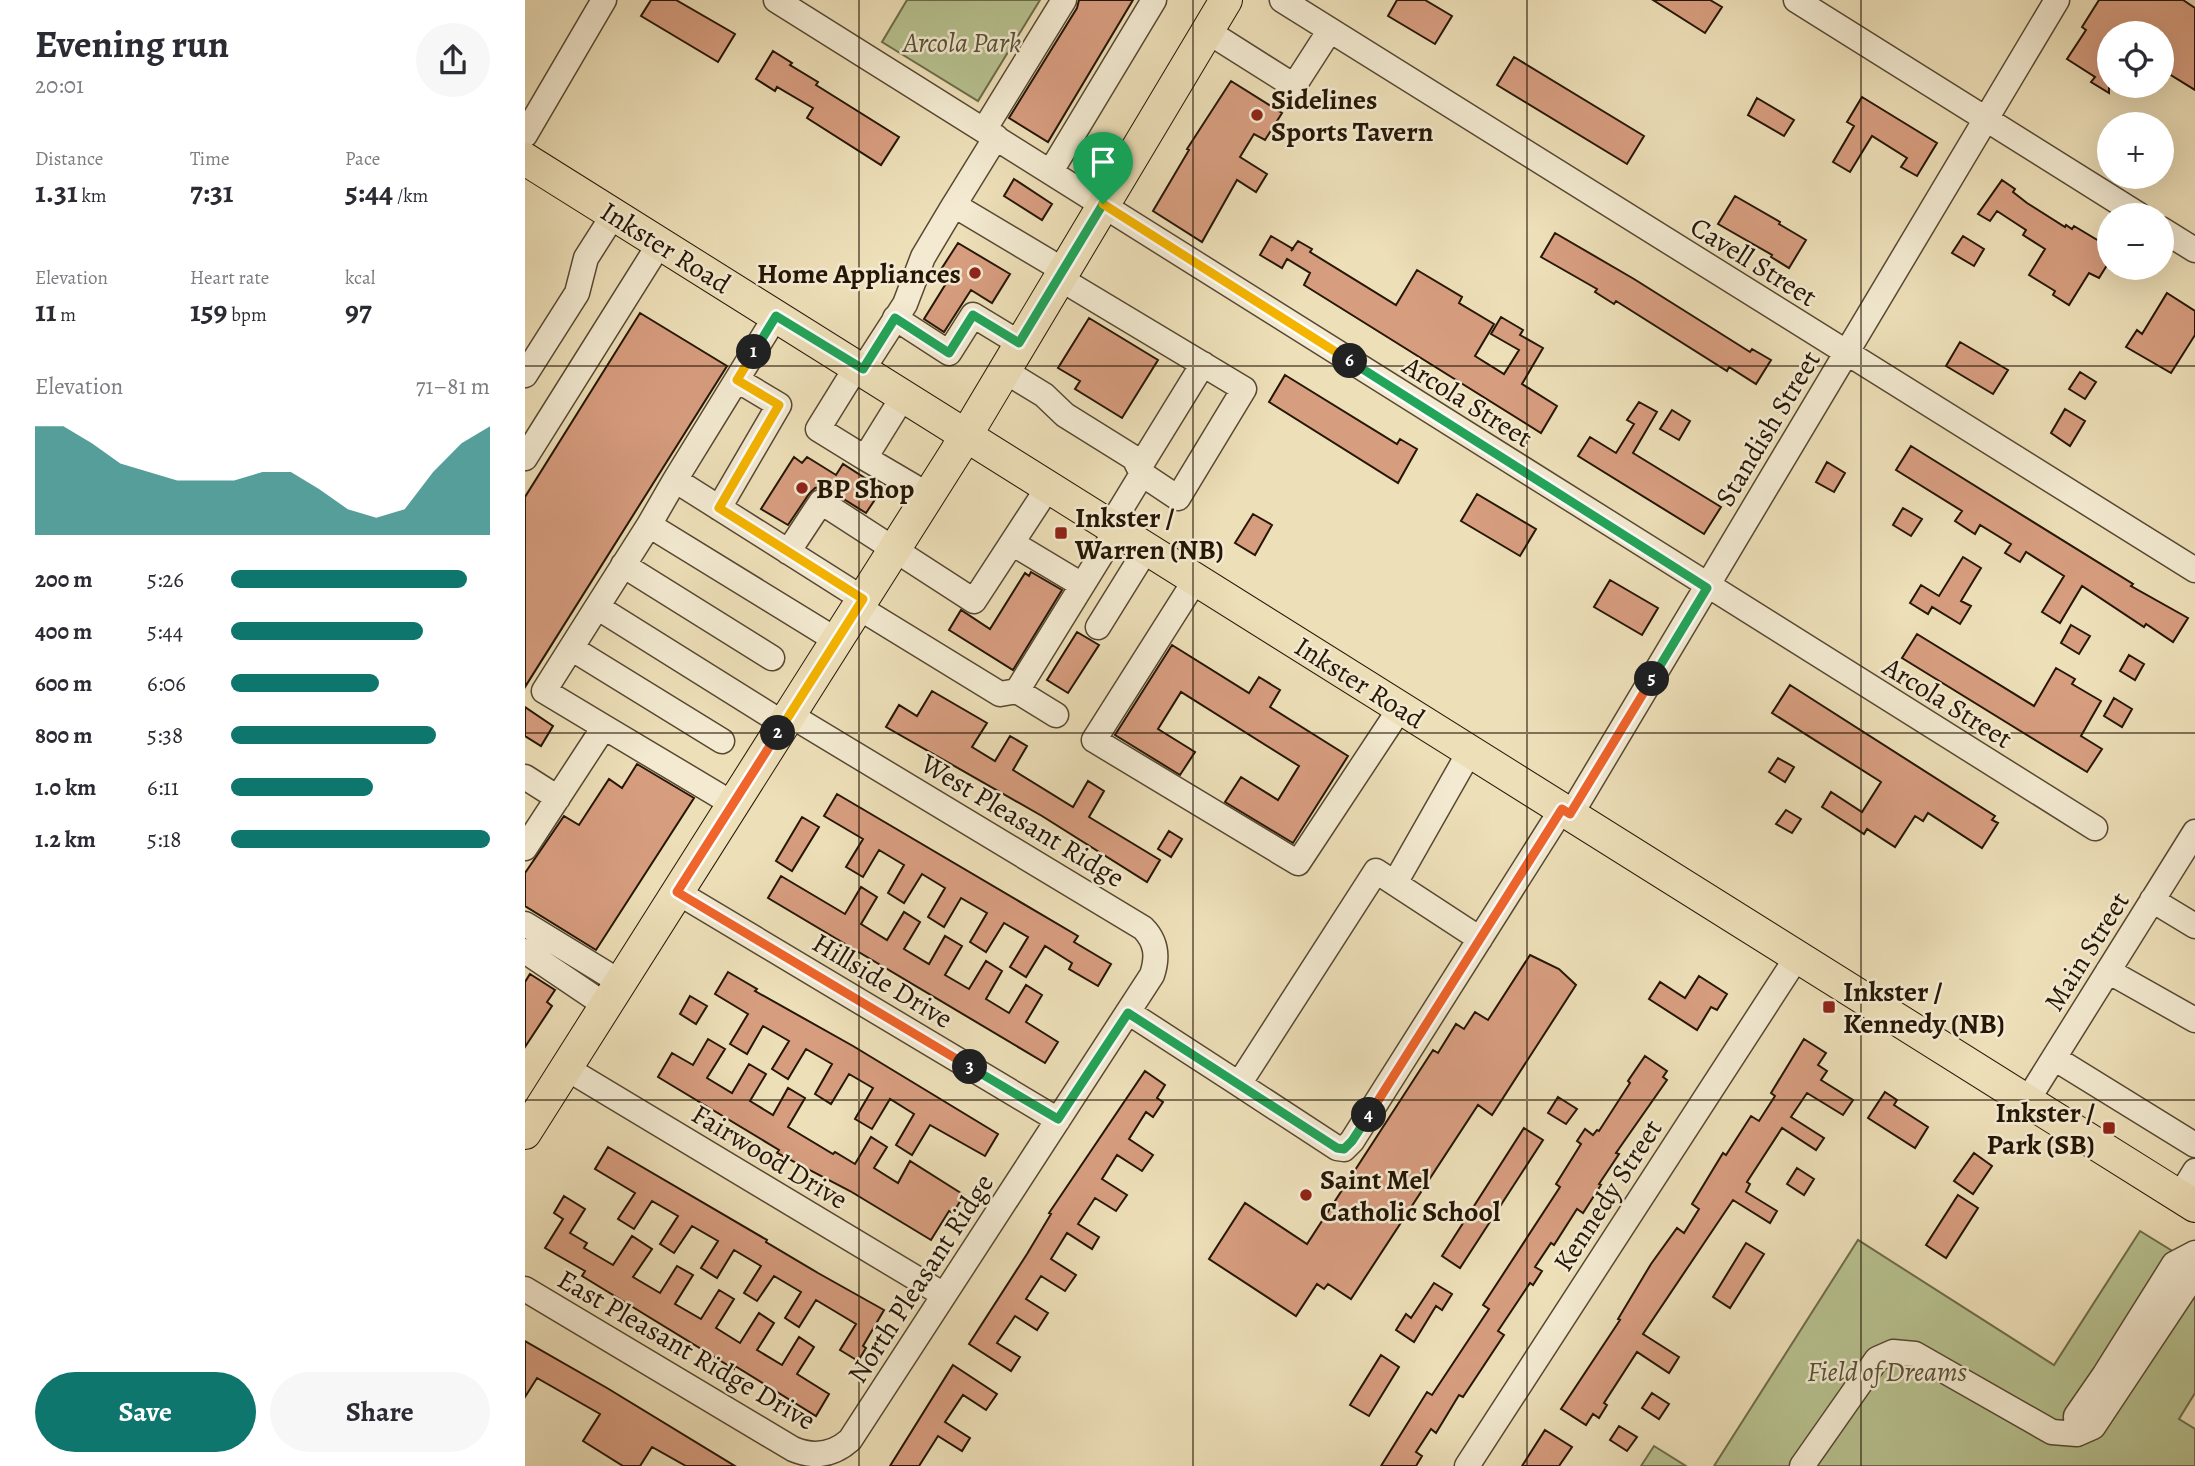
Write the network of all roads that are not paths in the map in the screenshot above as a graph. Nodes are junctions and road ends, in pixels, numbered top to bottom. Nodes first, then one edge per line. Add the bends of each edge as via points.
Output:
1 (604, 0) edge
2 (776, 0) edge
3 (1064, 0) edge
4 (1154, 0) edge
5 (1226, 0) edge
6 (1282, 0) edge
7 (1796, 0) edge
8 (2057, 0) edge
9 (1330, 30) junction
10 (1207, 32) junction
11 (1986, 120) junction
12 (990, 133) junction
13 (525, 135) edge
14 (525, 159) edge
15 (1051, 171) junction
16 (2120, 203) edge
17 (1103, 204) junction
18 (954, 205) junction
19 (614, 214) junction
20 (2174, 237) edge
21 (660, 243) junction
22 (2195, 250) edge
23 (1061, 274) junction
24 (776, 316) junction
25 (895, 318) junction
26 (1019, 343) junction
27 (1846, 354) junction
28 (1203, 364) junction
29 (860, 368) junction
30 (1003, 370) junction
31 (525, 375) edge
32 (737, 380) junction
33 (904, 395) junction
34 (965, 433) junction
35 (865, 457) junction
36 (525, 458) edge
37 (1141, 471) junction
38 (675, 480) junction
39 (1049, 486) junction
40 (928, 495) junction
41 (719, 508) junction
42 (649, 525) junction
43 (1114, 527) junction
44 (1012, 543) junction
45 (895, 548) junction
46 (1147, 548) junction
47 (788, 552) junction
48 (623, 565) junction
49 (2195, 570) edge
50 (1196, 579) junction
51 (1082, 585) junction
52 (1707, 588) junction
53 (860, 603) junction
54 (597, 607) junction
55 (1098, 628) dead end
56 (836, 640) junction
57 (571, 648) junction
58 (772, 658) dead end
59 (1017, 691) junction
60 (1401, 708) junction
61 (1056, 715) dead end
62 (787, 719) junction
63 (604, 727) junction
64 (722, 741) dead end
65 (1470, 751) junction
66 (525, 777) edge
67 (558, 798) junction
68 (733, 804) junction
69 (1566, 812) junction
70 (2095, 828) dead end
71 (2195, 832) edge
72 (525, 848) edge
73 (1395, 883) junction
74 (677, 892) junction
75 (2152, 900) junction
76 (525, 924) edge
77 (2195, 926) edge
78 (1480, 939) junction
79 (525, 951) edge
80 (1797, 957) junction
81 (2108, 971) junction
82 (613, 994) junction
83 (1128, 1013) junction
84 (2195, 1020) edge
85 (2054, 1058) junction
86 (566, 1068) junction
87 (1239, 1084) junction
88 (2027, 1101) junction
89 (529, 1116) edge
90 (1058, 1119) junction
91 (2195, 1145) edge
92 (2190, 1191) edge
93 (2195, 1253) edge
94 (525, 1289) edge
95 (944, 1295) junction
96 (820, 1455) joint
97 (1467, 1466) edge
98 (1802, 1466) edge

1 - 13 street
2 - 12 street, Arcola Street
3 - 12 street
4 - 15 street
5 - 10 main road
6 - 9 street, Cavell Street
7 - 11 street
8 - 11 street, Standish Street
9 - 10 street via 1294,86
9 - 27 street, Cavell Street
10 - 17 main road
11 - 16 street
11 - 27 street, Standish Street
12 - 15 street, Arcola Street
12 - 18 street
14 - 19 main road, Inkster Road
15 - 17 street, Arcola Street
17 - 23 main road
17 - 52 street, Arcola Street
18 - 23 street
18 - 25 street
19 - 21 main road, Inkster Road
19 - 31 street via 586,258 577,293
20 - 22 street
21 - 24 main road, Inkster Road
21 - 36 street
23 - 26 main road
23 - 28 street
24 - 29 main road, Inkster Road
24 - 32 street
25 - 26 street via 949,353 973,315
25 - 29 street
26 - 30 main road
27 - 49 street, Cavell Street
27 - 52 street, Standish Street
28 - 37 street
28 - 37 street via 1244,389 1178,498
29 - 33 main road, Inkster Road
29 - 35 street via 818,429
30 - 34 main road
30 - 37 street via 1134,458
32 - 38 street
32 - 41 street via 779,405
33 - 34 main road, Inkster Road
33 - 35 street
34 - 39 main road, Inkster Road
34 - 40 main road
35 - 40 street
37 - 43 street
38 - 41 street
38 - 42 street
39 - 43 main road, Inkster Road
39 - 44 street
40 - 45 main road
41 - 47 street
42 - 48 street
42 - 56 street
43 - 46 main road, Inkster Road
43 - 51 street
44 - 45 street via 974,601
44 - 51 street
45 - 47 street via 821,502
45 - 53 main road
46 - 50 main road, Inkster Road
46 - 55 street
47 - 53 street
48 - 54 street
48 - 58 street
50 - 60 main road, Inkster Road
50 - 60 street via 1094,740 1297,863
51 - 59 street
52 - 69 street, Standish Street
52 - 70 street, Arcola Street
53 - 56 main road
53 - 59 street via 1000,694
54 - 57 street
54 - 62 street, West Pleasant Ridge
56 - 62 main road
57 - 63 street via 544,691
57 - 64 street
59 - 61 street
60 - 65 main road, Inkster Road
62 - 68 main road
62 - 83 street, West Pleasant Ridge via 1143,928 1154,944 1156,964
63 - 67 street
63 - 68 street
65 - 69 main road, Inkster Road
65 - 73 street
66 - 67 street
67 - 72 street
68 - 74 main road
69 - 78 street, Standish Street
69 - 80 main road, Inkster Road
71 - 75 street, Main Street
73 - 78 street
73 - 87 street via 1376,871
74 - 82 main road
74 - 90 street, Hillside Drive
75 - 77 street
75 - 81 street, Main Street
76 - 82 street
78 - 87 street, Standish Street via 1344,1149
79 - 82 street
80 - 88 main road, Inkster Road
80 - 97 street, Kennedy Street
81 - 84 street
81 - 85 street, Main Street
82 - 86 main road
83 - 87 street
83 - 90 street, West Pleasant Ridge
85 - 88 street, Main Street
85 - 91 street
86 - 89 main road
86 - 95 street, Fairwood Drive
88 - 92 main road, Inkster Road
90 - 95 street, North Pleasant Ridge
93 - 98 street via 2174,1264 2076,1416 2077,1434 2052,1432 1915,1354 1893,1352 1877,1359
94 - 96 street, East Pleasant Ridge Drive via 793,1449
95 - 96 street, North Pleasant Ridge via 850,1440

